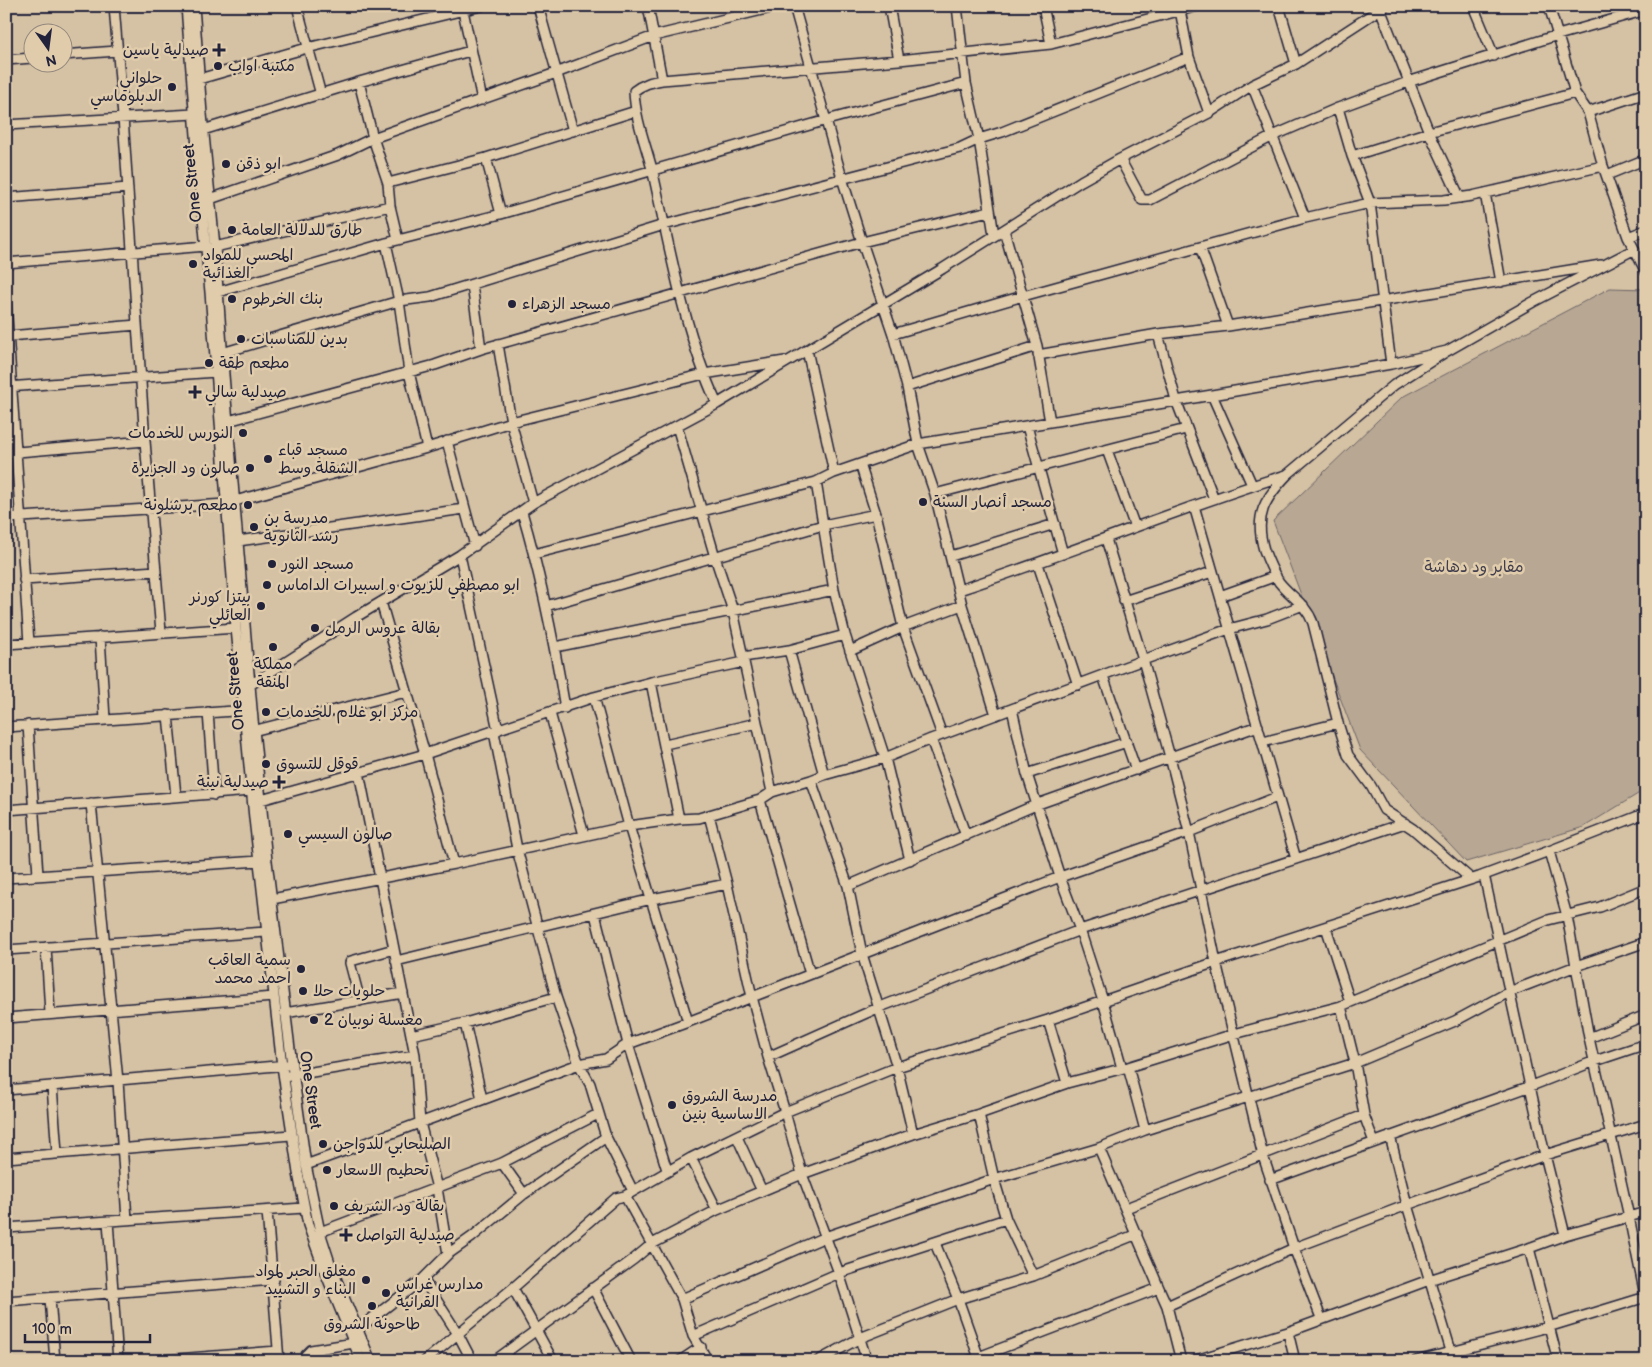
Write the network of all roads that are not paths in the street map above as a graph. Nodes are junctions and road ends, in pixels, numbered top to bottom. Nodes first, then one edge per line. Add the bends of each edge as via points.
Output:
1 (114, 6) edge
2 (186, 6) edge
3 (194, 6) edge
4 (297, 6) edge
5 (481, 6) edge
6 (538, 6) edge
7 (648, 6) edge
8 (779, 6) edge
9 (794, 6) edge
10 (889, 6) edge
11 (958, 6) edge
12 (1044, 6) edge
13 (1198, 6) edge
14 (1279, 6) edge
15 (1474, 6) edge
16 (1549, 6) edge
17 (1381, 7) edge
18 (462, 8) edge
19 (1180, 10) junction
20 (1646, 10) edge
21 (1558, 35) junction
22 (654, 36) junction
23 (1051, 44) junction
24 (307, 48) junction
25 (117, 51) junction
26 (470, 51) junction
27 (962, 53) junction
28 (72, 55) edge
29 (1494, 56) junction
30 (1189, 57) junction
31 (22, 59) edge
32 (6, 60) edge
33 (899, 60) junction
34 (1296, 64) junction
35 (810, 67) junction
36 (556, 73) junction
37 (200, 79) junction
38 (662, 80) junction
39 (359, 82) junction
40 (966, 82) junction
41 (1408, 82) junction
42 (1252, 85) junction
43 (1575, 93) junction
44 (1646, 93) edge
45 (321, 95) junction
46 (482, 100) junction
47 (1338, 108) junction
48 (636, 111) junction
49 (1588, 112) junction
50 (1209, 113) junction
51 (194, 114) junction
52 (124, 117) junction
53 (827, 120) junction
54 (6, 125) edge
55 (203, 130) junction
56 (573, 131) junction
57 (1429, 132) junction
58 (1273, 136) junction
59 (373, 138) junction
60 (979, 138) junction
61 (1352, 156) junction
62 (486, 158) junction
63 (1120, 158) junction
64 (1646, 159) edge
65 (652, 170) junction
66 (1605, 170) junction
67 (203, 174) junction
68 (842, 178) junction
69 (388, 183) junction
70 (128, 188) junction
71 (1485, 193) junction
72 (6, 198) edge
73 (1460, 198) junction
74 (210, 199) junction
75 (1370, 203) junction
76 (390, 206) junction
77 (989, 211) junction
78 (501, 214) junction
79 (1305, 218) junction
80 (664, 225) junction
81 (1004, 230) junction
82 (1646, 230) edge
83 (994, 236) junction
84 (1628, 237) junction
85 (398, 240) junction
86 (862, 242) junction
87 (386, 243) junction
88 (210, 246) junction
89 (1200, 246) junction
90 (1633, 250) junction
91 (133, 252) junction
92 (6, 262) edge
93 (1610, 263) junction
94 (1646, 272) edge
95 (1501, 282) junction
96 (472, 285) junction
97 (218, 292) junction
98 (681, 293) junction
99 (1023, 296) junction
100 (399, 301) junction
101 (1383, 301) junction
102 (6, 303) edge
103 (882, 304) junction
104 (7, 325) edge
105 (137, 325) junction
106 (1228, 326) junction
107 (893, 334) junction
108 (1158, 334) junction
109 (9, 336) junction
110 (498, 344) junction
111 (481, 349) junction
112 (807, 350) junction
113 (1038, 350) junction
114 (1447, 351) junction
115 (222, 353) junction
116 (790, 360) junction
117 (1391, 364) junction
118 (216, 372) junction
119 (409, 372) junction
120 (704, 374) junction
121 (141, 377) junction
122 (9, 386) edge
123 (907, 387) junction
124 (1212, 396) junction
125 (1176, 400) junction
126 (717, 404) junction
127 (228, 420) junction
128 (511, 422) junction
129 (1050, 422) junction
130 (677, 426) junction
131 (1026, 426) junction
132 (1186, 429) junction
133 (447, 441) junction
134 (145, 442) junction
135 (918, 444) junction
136 (225, 447) junction
137 (427, 448) junction
138 (1107, 450) junction
139 (16, 452) junction
140 (6, 453) edge
141 (860, 464) junction
142 (1038, 467) junction
143 (834, 473) junction
144 (1288, 474) junction
145 (816, 482) junction
146 (1252, 485) junction
147 (935, 494) junction
148 (1214, 499) junction
149 (231, 503) junction
150 (534, 503) junction
151 (1194, 506) junction
152 (152, 508) junction
153 (464, 509) junction
154 (701, 511) junction
155 (522, 512) junction
156 (876, 514) junction
157 (20, 517) junction
158 (6, 518) edge
159 (1055, 524) junction
160 (823, 526) junction
161 (1135, 528) junction
162 (1106, 539) junction
163 (238, 541) junction
164 (475, 546) junction
165 (534, 554) junction
166 (1063, 554) junction
167 (460, 556) junction
168 (950, 556) junction
169 (715, 557) junction
170 (1038, 564) junction
171 (156, 571) junction
172 (1212, 572) junction
173 (1276, 576) junction
174 (24, 580) junction
175 (834, 590) junction
176 (959, 590) junction
177 (1220, 596) junction
178 (1124, 601) junction
179 (381, 602) junction
180 (962, 605) junction
181 (1303, 605) junction
182 (546, 606) junction
183 (732, 611) junction
184 (903, 627) junction
185 (236, 628) junction
186 (1229, 629) junction
187 (161, 632) junction
188 (845, 635) junction
189 (100, 637) junction
190 (29, 642) junction
191 (6, 644) edge
192 (555, 647) junction
193 (789, 650) junction
194 (850, 651) junction
195 (743, 660) junction
196 (1143, 660) junction
197 (1104, 676) junction
198 (651, 682) junction
199 (1078, 685) junction
200 (247, 687) junction
201 (406, 692) junction
202 (594, 697) junction
203 (565, 708) junction
204 (1012, 709) junction
205 (248, 710) junction
206 (208, 712) junction
207 (550, 713) junction
208 (168, 714) junction
209 (996, 715) junction
210 (105, 719) junction
211 (757, 723) junction
212 (1338, 723) junction
213 (28, 725) junction
214 (1258, 726) junction
215 (6, 727) edge
216 (496, 731) junction
217 (250, 732) junction
218 (942, 735) junction
219 (931, 738) junction
220 (1126, 742) junction
221 (1263, 742) junction
222 (665, 744) junction
223 (425, 754) junction
224 (1170, 757) junction
225 (885, 758) junction
226 (1136, 770) junction
227 (359, 772) junction
228 (1027, 774) junction
229 (824, 775) junction
230 (811, 780) junction
231 (251, 791) junction
232 (772, 792) junction
233 (214, 795) junction
234 (176, 796) junction
235 (1277, 797) junction
236 (261, 800) junction
237 (760, 800) junction
238 (91, 803) junction
239 (1038, 804) junction
240 (34, 808) junction
241 (6, 810) edge
242 (1646, 813) edge
243 (709, 815) junction
244 (680, 818) junction
245 (1406, 823) junction
246 (629, 826) junction
247 (1189, 832) junction
248 (584, 835) junction
249 (966, 836) junction
250 (517, 849) junction
251 (1550, 851) junction
252 (1296, 859) junction
253 (910, 860) junction
254 (259, 861) junction
255 (454, 864) junction
256 (98, 871) junction
257 (38, 875) junction
258 (1484, 875) junction
259 (1060, 877) junction
260 (6, 878) edge
261 (380, 878) junction
262 (1471, 879) junction
263 (728, 884) junction
264 (848, 886) junction
265 (1646, 888) edge
266 (1200, 890) junction
267 (272, 899) junction
268 (652, 899) junction
269 (595, 914) junction
270 (269, 915) junction
271 (1566, 916) junction
272 (1326, 927) junction
273 (539, 928) junction
274 (1080, 930) junction
275 (266, 932) junction
276 (1499, 940) junction
277 (106, 942) junction
278 (1646, 942) edge
279 (46, 947) junction
280 (394, 949) junction
281 (6, 950) edge
282 (862, 954) junction
283 (396, 961) junction
284 (1216, 962) junction
285 (1576, 966) junction
286 (810, 974) junction
287 (1509, 992) junction
288 (403, 993) junction
289 (274, 997) junction
290 (556, 997) junction
291 (752, 997) junction
292 (360, 1001) junction
293 (1103, 1001) junction
294 (1350, 1002) junction
295 (1341, 1006) junction
296 (880, 1007) junction
297 (112, 1009) junction
298 (285, 1013) junction
299 (50, 1014) junction
300 (1646, 1015) edge
301 (6, 1018) edge
302 (1048, 1020) junction
303 (688, 1022) junction
304 (465, 1023) junction
305 (1234, 1034) junction
306 (411, 1035) junction
307 (1590, 1038) junction
308 (628, 1044) junction
309 (1646, 1044) edge
310 (415, 1054) junction
311 (768, 1057) junction
312 (1595, 1061) junction
313 (1355, 1063) junction
314 (578, 1064) junction
315 (292, 1065) junction
316 (282, 1066) junction
317 (898, 1067) junction
318 (1125, 1068) junction
319 (293, 1076) junction
320 (283, 1077) junction
321 (118, 1081) junction
322 (1067, 1083) junction
323 (52, 1086) junction
324 (1531, 1086) junction
325 (6, 1090) edge
326 (1248, 1097) junction
327 (482, 1099) junction
328 (786, 1112) junction
329 (598, 1114) junction
330 (979, 1114) junction
331 (1364, 1116) junction
332 (420, 1123) junction
333 (1646, 1124) edge
334 (1145, 1130) junction
335 (913, 1134) junction
336 (291, 1135) junction
337 (1611, 1135) junction
338 (1390, 1136) junction
339 (606, 1137) junction
340 (737, 1137) junction
341 (1374, 1142) junction
342 (122, 1148) junction
343 (1099, 1148) junction
344 (57, 1153) junction
345 (1545, 1154) junction
346 (1262, 1156) junction
347 (6, 1158) edge
348 (691, 1158) junction
349 (502, 1163) junction
350 (306, 1165) junction
351 (668, 1170) junction
352 (802, 1174) junction
353 (994, 1179) junction
354 (1270, 1180) junction
355 (436, 1188) junction
356 (762, 1191) junction
357 (629, 1193) junction
358 (524, 1194) junction
359 (1407, 1204) junction
360 (304, 1208) junction
361 (1126, 1208) junction
362 (717, 1210) junction
363 (267, 1211) junction
364 (1646, 1212) edge
365 (1629, 1217) junction
366 (1006, 1219) junction
367 (127, 1220) junction
368 (108, 1221) junction
369 (6, 1228) edge
370 (320, 1232) junction
371 (1137, 1234) junction
372 (1565, 1235) junction
373 (825, 1237) junction
374 (935, 1243) junction
375 (652, 1244) junction
376 (1294, 1248) junction
377 (1528, 1248) junction
378 (448, 1254) junction
379 (839, 1273) junction
380 (1033, 1276) junction
381 (422, 1279) junction
382 (274, 1280) junction
383 (1429, 1280) junction
384 (513, 1288) junction
385 (593, 1288) junction
386 (1160, 1288) junction
387 (114, 1294) junction
388 (50, 1298) junction
389 (1646, 1298) edge
390 (682, 1299) junction
391 (958, 1299) junction
392 (6, 1301) edge
393 (1166, 1306) junction
394 (1321, 1318) junction
395 (1548, 1327) junction
396 (354, 1328) junction
397 (537, 1329) junction
398 (1288, 1332) junction
399 (458, 1334) junction
400 (693, 1336) junction
401 (860, 1338) junction
402 (354, 1343) junction
403 (701, 1347) junction
404 (1451, 1351) junction
405 (279, 1356) edge
406 (1216, 1358) edge
407 (979, 1359) edge
408 (55, 1361) edge
409 (118, 1361) edge
410 (151, 1361) edge
411 (304, 1361) edge
412 (361, 1361) edge
413 (371, 1361) edge
414 (425, 1361) edge
415 (472, 1361) edge
416 (494, 1361) edge
417 (554, 1361) edge
418 (631, 1361) edge
419 (680, 1361) edge
420 (708, 1361) edge
421 (818, 1361) edge
422 (866, 1361) edge
423 (968, 1361) edge
424 (1181, 1361) edge
425 (1193, 1361) edge
426 (1295, 1361) edge
427 (1416, 1361) edge
428 (1453, 1361) edge
429 (1558, 1361) edge

1 - 25 street
2 - 51 street, One Street
3 - 37 street, One Street
4 - 24 street
5 - 18 street
6 - 36 street
7 - 22 street
8 - 22 street
9 - 35 street
10 - 33 street
11 - 27 street
12 - 23 street
13 - 19 street
14 - 34 street
15 - 29 street
16 - 21 street
17 - 34 street
17 - 41 street
18 - 24 street
18 - 26 street
19 - 23 street
19 - 30 street
20 - 21 street
21 - 29 street
21 - 43 street
22 - 36 street
22 - 38 street
23 - 27 street
24 - 37 street
24 - 45 street
25 - 28 street
25 - 52 street
26 - 39 street
26 - 46 street
27 - 33 street
27 - 40 street
29 - 41 street
30 - 50 street
30 - 60 street via 1002,132
31 - 32 street
33 - 35 street
34 - 42 street
35 - 38 street
35 - 53 street
36 - 46 street
36 - 56 street
37 - 55 street, One Street
38 - 48 street via 642,85 634,91
39 - 45 street
39 - 59 street
40 - 53 street
40 - 60 street
41 - 47 street
41 - 57 street
42 - 50 street
42 - 58 street
43 - 49 street
43 - 57 street
44 - 49 street
45 - 55 street
46 - 59 street
47 - 58 street
47 - 61 street
48 - 56 street
48 - 65 street
49 - 66 street
50 - 63 street
51 - 52 street
51 - 67 street, One Street
52 - 54 street
52 - 70 street
53 - 65 street
53 - 68 street
55 - 67 street, One Street
56 - 62 street
57 - 61 street
57 - 73 street
58 - 63 street via 1150,200 1142,200
58 - 79 street
59 - 69 street
59 - 74 street via 338,154
60 - 68 street via 960,148
60 - 77 street
61 - 75 street
62 - 69 street
62 - 78 street
63 - 81 street
64 - 66 street
65 - 78 street
65 - 80 street
66 - 71 street
66 - 84 street
67 - 74 street, One Street
67 - 88 street, One Street
68 - 80 street
68 - 86 street
69 - 76 street
70 - 72 street
70 - 91 street
71 - 73 street
71 - 95 street
73 - 75 street
74 - 88 street, One Street
75 - 79 street
75 - 101 street
76 - 85 street
76 - 88 street
77 - 83 street
77 - 86 street
78 - 85 street
79 - 89 street
80 - 96 street
80 - 98 street
81 - 83 street
81 - 99 street
82 - 84 street
83 - 103 street
84 - 90 street
85 - 87 street
86 - 98 street
86 - 103 street
87 - 97 street
87 - 100 street
88 - 91 street
88 - 97 street, One Street
88 - 118 street, One Street
89 - 99 street
89 - 106 street
90 - 93 street
90 - 94 street
91 - 92 street
91 - 105 street
93 - 95 street
93 - 114 street
95 - 101 street
96 - 100 street via 430,297
96 - 111 street
97 - 115 street, One Street
98 - 110 street
98 - 120 street
99 - 107 street
99 - 113 street
100 - 115 street
100 - 119 street
101 - 106 street
101 - 117 street
102 - 104 street
103 - 107 street
103 - 112 street
104 - 109 street
105 - 109 street
105 - 121 street
106 - 108 street
107 - 123 street
108 - 113 street
108 - 125 street
109 - 122 street
110 - 111 street
110 - 128 street
111 - 119 street
112 - 116 street
112 - 143 street
113 - 123 street
113 - 129 street
114 - 117 street
114 - 144 street via 1394,385
115 - 127 street, One Street
116 - 120 street
116 - 126 street
117 - 124 street
118 - 121 street
118 - 136 street, One Street
119 - 127 street
119 - 137 street
120 - 126 street
120 - 128 street
121 - 122 street
121 - 134 street
122 - 139 street
123 - 135 street
124 - 125 street
124 - 146 street
125 - 129 street
125 - 132 street
126 - 130 street
127 - 136 street, One Street
128 - 133 street
128 - 150 street
129 - 131 street
130 - 150 street
130 - 154 street
131 - 135 street
131 - 142 street
132 - 138 street
132 - 148 street
133 - 137 street
133 - 153 street
134 - 139 street
134 - 152 street
135 - 141 street
135 - 147 street
136 - 149 street, One Street
137 - 149 street
138 - 142 street
138 - 161 street
139 - 140 street
139 - 157 street
141 - 143 street
141 - 156 street
142 - 147 street
142 - 159 street
143 - 145 street
144 - 146 street
144 - 173 street via 1268,500 1259,526 1265,553
145 - 154 street
145 - 160 street
146 - 148 street
147 - 168 street
148 - 151 street
149 - 152 street
149 - 163 street, One Street
149 - 185 street, One Street
150 - 155 street
151 - 161 street
151 - 172 street
152 - 157 street
152 - 171 street
153 - 163 street
153 - 164 street
154 - 165 street
154 - 169 street
155 - 164 street
155 - 165 street
156 - 160 street
156 - 184 street
157 - 158 street
157 - 174 street
159 - 166 street
159 - 168 street
160 - 169 street
160 - 175 street
161 - 162 street
162 - 166 street
162 - 178 street
163 - 200 street, One Street
164 - 167 street
165 - 182 street
166 - 170 street
167 - 179 street
167 - 216 street
168 - 176 street
169 - 182 street
169 - 183 street
170 - 176 street
170 - 199 street
171 - 174 street
171 - 187 street
172 - 177 street
172 - 178 street
173 - 177 street
173 - 181 street
174 - 190 street
175 - 183 street
175 - 188 street
176 - 180 street
177 - 186 street
178 - 196 street
179 - 200 street
179 - 201 street
180 - 184 street
180 - 209 street
181 - 186 street via 1268,619
181 - 212 street via 1313,623
182 - 192 street
183 - 192 street
183 - 195 street
184 - 194 street
184 - 218 street
185 - 187 street
185 - 200 street, One Street
186 - 196 street
186 - 214 street
187 - 189 street
188 - 193 street
188 - 194 street
189 - 190 street
189 - 210 street
190 - 191 street
192 - 203 street
193 - 195 street
193 - 229 street
194 - 225 street
195 - 198 street
195 - 211 street
196 - 197 street
196 - 224 street
197 - 199 street
197 - 220 street
198 - 202 street
198 - 222 street
199 - 204 street
200 - 205 street, One Street
201 - 217 street
201 - 223 street
202 - 203 street
202 - 246 street
203 - 207 street
204 - 209 street
204 - 228 street
205 - 206 street
205 - 217 street, One Street
206 - 208 street
206 - 233 street
207 - 216 street
207 - 248 street
208 - 210 street
208 - 234 street
209 - 218 street
210 - 213 street
211 - 222 street
211 - 232 street
212 - 221 street
212 - 245 street via 1347,753 1384,810
213 - 215 street
213 - 240 street
214 - 221 street
214 - 224 street
216 - 223 street
216 - 250 street
217 - 231 street, One Street
217 - 236 street, One Street
218 - 219 street
219 - 225 street
219 - 249 street
220 - 226 street
220 - 228 street
221 - 235 street
222 - 244 street
223 - 227 street
223 - 255 street
224 - 226 street
224 - 247 street
225 - 229 street
225 - 253 street
226 - 239 street
227 - 236 street
227 - 261 street
228 - 239 street
229 - 230 street
230 - 232 street
230 - 264 street
231 - 233 street
231 - 254 street, One Street
232 - 237 street
233 - 234 street
234 - 238 street
235 - 247 street
235 - 252 street
236 - 267 street, One Street
237 - 243 street
237 - 286 street
238 - 240 street
238 - 256 street
239 - 249 street
239 - 259 street
240 - 241 street
240 - 257 street
242 - 251 street
243 - 244 street
243 - 263 street
244 - 246 street
245 - 252 street
245 - 262 street
246 - 248 street
246 - 268 street
247 - 259 street
247 - 266 street
248 - 250 street
249 - 253 street
250 - 255 street
250 - 273 street
251 - 258 street
251 - 271 street
252 - 266 street
253 - 264 street
254 - 256 street
254 - 270 street, One Street
255 - 261 street
256 - 257 street
256 - 277 street
257 - 260 street
258 - 262 street
258 - 276 street
259 - 274 street
259 - 282 street
261 - 267 street
261 - 280 street
262 - 272 street
263 - 268 street
263 - 291 street
264 - 282 street
265 - 271 street via 1600,907
266 - 274 street
266 - 284 street
267 - 270 street, One Street
268 - 269 street
268 - 303 street
269 - 273 street
269 - 308 street
270 - 275 street, One Street
270 - 298 street, One Street
271 - 276 street
271 - 285 street
272 - 284 street
272 - 294 street
273 - 283 street
273 - 290 street
274 - 293 street
274 - 296 street
275 - 277 street
275 - 289 street, One Street
276 - 287 street
276 - 294 street
277 - 279 street
277 - 297 street
278 - 285 street
279 - 281 street
279 - 299 street
280 - 283 street
280 - 292 street via 351,960
282 - 286 street
282 - 296 street
283 - 288 street
284 - 293 street
284 - 305 street
285 - 287 street
285 - 307 street
286 - 291 street
287 - 313 street via 1455,1021
287 - 324 street
288 - 292 street
288 - 306 street
289 - 297 street
289 - 316 street, One Street
290 - 304 street
290 - 314 street
291 - 303 street
291 - 311 street
292 - 298 street
293 - 302 street
293 - 318 street
294 - 295 street
295 - 305 street
295 - 313 street
296 - 311 street
296 - 317 street
297 - 299 street
297 - 321 street
298 - 315 street, One Street
299 - 301 street
300 - 307 street
302 - 317 street
302 - 322 street
303 - 308 street
304 - 306 street
304 - 327 street
305 - 318 street
305 - 326 street
306 - 310 street
307 - 312 street
308 - 314 street via 606,1059
308 - 351 street
309 - 312 street
310 - 319 street
310 - 332 street
311 - 328 street
312 - 324 street
312 - 337 street
313 - 326 street
313 - 331 street
314 - 327 street
314 - 329 street via 590,1084
315 - 316 street
315 - 319 street, One Street
316 - 320 street, One Street
316 - 321 street
317 - 328 street
317 - 335 street
318 - 322 street
318 - 334 street
319 - 320 street
319 - 350 street, One Street
320 - 336 street, One Street
321 - 323 street
321 - 342 street
322 - 330 street
323 - 325 street
323 - 344 street
324 - 338 street
324 - 345 street
326 - 334 street
326 - 346 street
327 - 332 street
328 - 340 street
328 - 352 street
329 - 339 street
329 - 349 street
330 - 335 street
330 - 353 street
331 - 341 street
331 - 346 street
332 - 350 street
332 - 355 street
333 - 337 street
334 - 343 street
335 - 352 street
336 - 342 street
336 - 360 street, One Street
337 - 345 street
337 - 365 street
338 - 341 street
338 - 359 street
339 - 357 street
339 - 358 street
340 - 348 street
340 - 356 street
341 - 354 street
342 - 344 street
342 - 367 street
343 - 353 street
343 - 361 street
344 - 347 street
345 - 359 street
345 - 372 street
346 - 354 street
346 - 361 street
348 - 351 street
348 - 362 street
349 - 355 street
349 - 358 street
350 - 370 street, One Street
351 - 357 street
352 - 356 street
352 - 373 street
353 - 366 street
353 - 373 street
354 - 376 street
355 - 370 street
355 - 378 street
356 - 362 street
357 - 375 street
357 - 384 street via 616,1198
358 - 378 street
359 - 376 street
359 - 383 street
360 - 363 street
360 - 396 street, One Street via 325,1272
361 - 371 street
362 - 375 street
363 - 367 street
363 - 382 street
364 - 365 street
365 - 372 street
365 - 389 street
366 - 374 street
366 - 380 street
367 - 368 street
368 - 369 street
368 - 387 street
370 - 396 street, One Street
371 - 380 street
371 - 386 street
372 - 377 street
373 - 379 street
373 - 390 street
374 - 379 street
374 - 391 street
375 - 385 street
375 - 390 street
376 - 393 street
376 - 394 street
377 - 383 street
377 - 395 street
378 - 381 street
379 - 400 street
379 - 401 street
380 - 391 street
381 - 396 street
381 - 399 street
382 - 387 street
382 - 405 street
383 - 394 street
383 - 404 street
384 - 397 street
384 - 399 street
385 - 397 street
385 - 418 street
386 - 393 street
386 - 407 street
387 - 388 street
387 - 409 street
388 - 392 street
388 - 408 street
389 - 395 street
390 - 400 street
391 - 401 street
391 - 407 street
393 - 424 street
394 - 398 street
395 - 404 street
395 - 429 street
396 - 402 street, One Street
396 - 413 street, One Street
397 - 416 street
397 - 417 street
398 - 406 street
398 - 426 street
399 - 414 street
399 - 415 street
400 - 403 street
401 - 421 street
401 - 422 street
402 - 411 street via 311,1350
402 - 412 street, One Street
403 - 419 street
403 - 420 street
404 - 427 street
404 - 428 street
405 - 410 street
406 - 425 street
407 - 423 street

